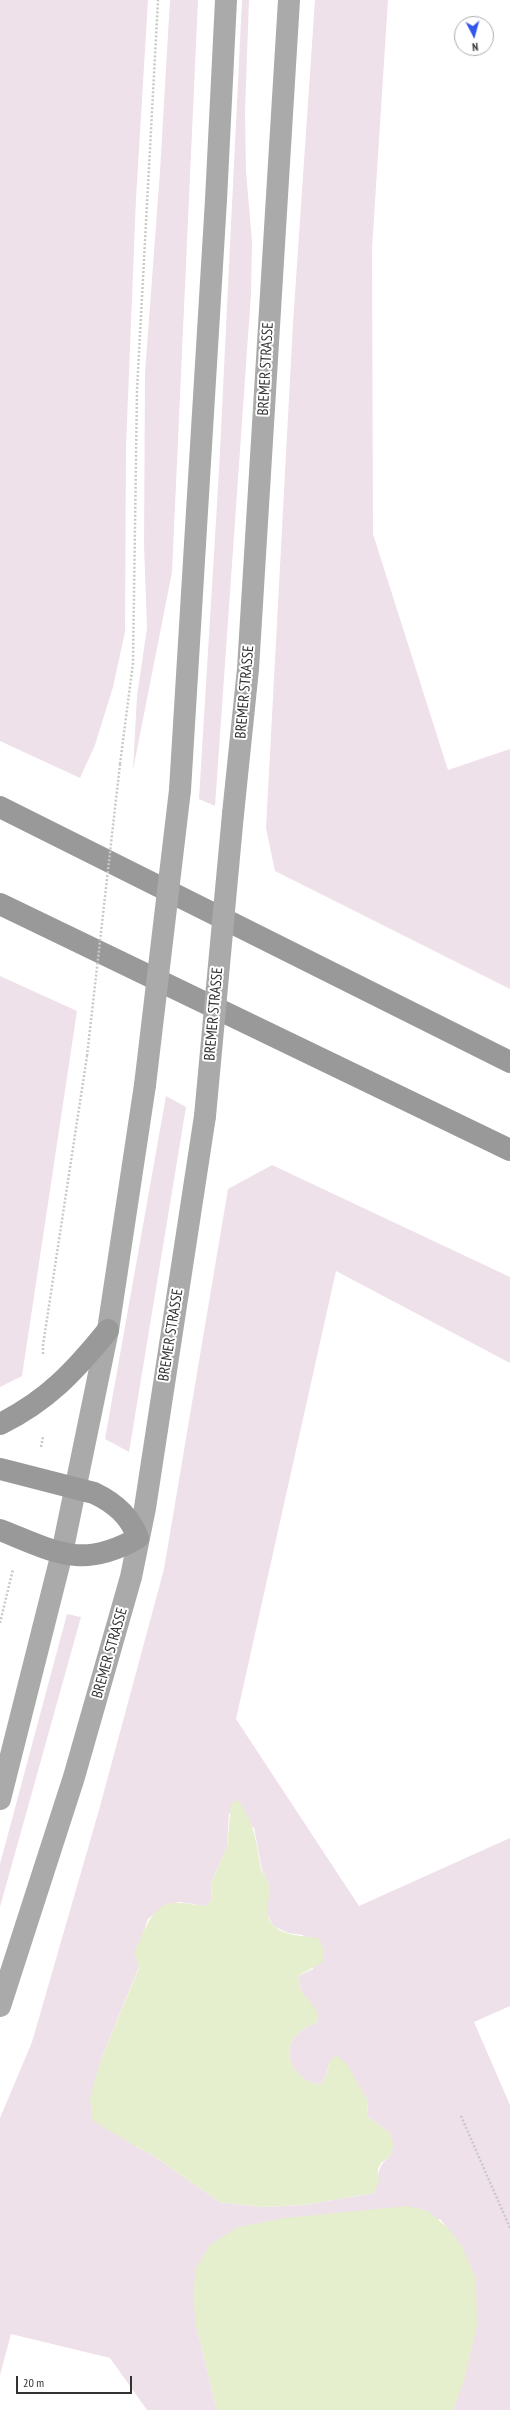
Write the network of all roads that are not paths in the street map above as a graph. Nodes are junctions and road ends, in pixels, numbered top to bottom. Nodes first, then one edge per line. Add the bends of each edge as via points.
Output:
1 (226, 0) edge
2 (289, 0) edge
3 (0, 806) edge
4 (0, 904) edge
5 (510, 1062) edge
6 (510, 1150) edge
7 (108, 1330) junction
8 (0, 1424) edge
9 (0, 1469) edge
10 (75, 1488) junction
11 (0, 1530) edge
12 (138, 1538) junction
13 (62, 1553) junction
14 (0, 1799) edge
15 (0, 2006) edge

1 - 7 main road, bridge via 214,247 180,790 146,1086
2 - 12 main road, BREMER STRASSE, bridge via 248,669 205,1116
3 - 5 highway
4 - 6 highway
7 - 8 highway via 79,1367 57,1388 21,1414
7 - 10 main road
9 - 10 highway
10 - 12 highway via 94,1493 114,1504 132,1525
10 - 13 main road
11 - 13 highway
12 - 13 highway via 115,1550 94,1556
12 - 15 main road, BREMER STRASSE via 118,1627 74,1776
13 - 14 main road

